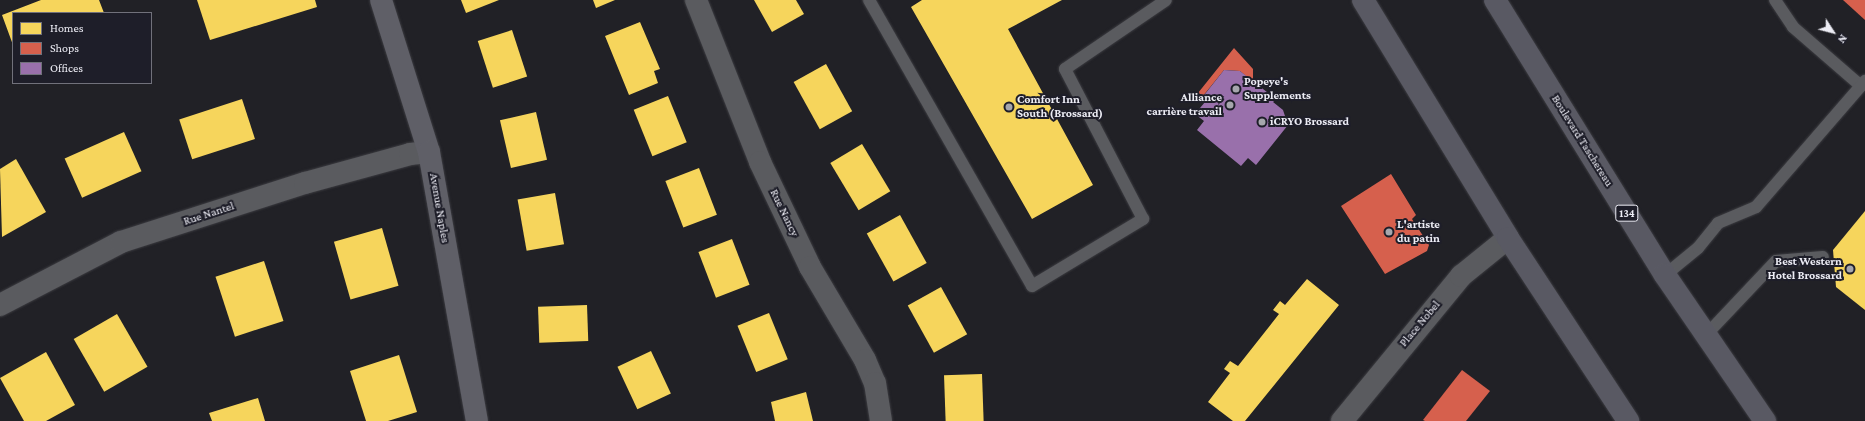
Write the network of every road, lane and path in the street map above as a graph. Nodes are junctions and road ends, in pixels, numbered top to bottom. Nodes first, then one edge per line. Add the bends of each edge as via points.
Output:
1 (381, 0) edge
2 (696, 0) edge
3 (869, 0) edge
4 (1166, 0) edge
5 (1363, 0) edge
6 (1495, 0) edge
7 (1775, 0) edge
8 (1863, 84) edge
9 (429, 152) junction
10 (1508, 238) junction
11 (1823, 257) dead end
12 (1665, 275) junction
13 (0, 305) edge
14 (1706, 335) junction
15 (477, 421) edge
16 (881, 421) edge
17 (1342, 421) edge
18 (1628, 421) edge
19 (1765, 421) edge

1 - 9 street, Avenue Naples
2 - 16 street, Rue Nancy via 760,162 810,267 875,383
3 - 4 lane via 1032,286 1143,219 1065,69
5 - 10 main road
6 - 12 main road, Boulevard Taschereau / 134
7 - 8 lane via 1793,27
8 - 12 lane via 1756,207 1718,224 1698,248
9 - 13 street, Rue Nantel via 410,154 305,183 120,242
9 - 15 street, Avenue Naples
10 - 17 street, Place Nobel via 1461,276
10 - 18 main road
11 - 14 lane via 1776,261
12 - 14 main road, Boulevard Taschereau / 134
14 - 19 main road, Boulevard Taschereau / 134

